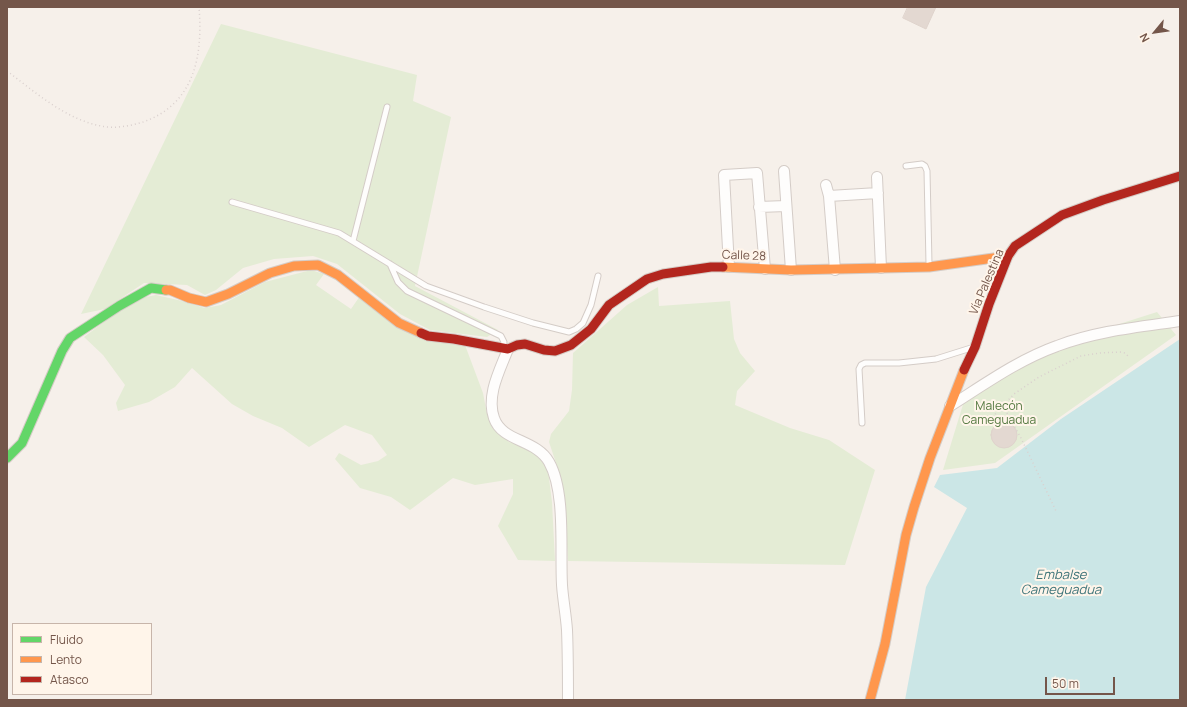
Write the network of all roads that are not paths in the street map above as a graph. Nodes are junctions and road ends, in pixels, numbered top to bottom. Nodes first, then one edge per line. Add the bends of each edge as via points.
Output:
1 (387, 107) dead end
2 (906, 166) dead end
3 (784, 171) dead end
4 (1180, 176) edge
5 (878, 177) dead end
6 (826, 185) dead end
7 (878, 193) junction
8 (829, 196) junction
9 (232, 202) dead end
10 (786, 206) junction
11 (759, 207) junction
12 (353, 241) junction
13 (1008, 256) junction
14 (390, 264) junction
15 (729, 267) junction
16 (881, 268) junction
17 (929, 268) junction
18 (765, 269) junction
19 (791, 270) junction
20 (835, 270) junction
21 (598, 276) dead end
22 (1180, 321) edge
23 (975, 347) junction
24 (506, 348) junction
25 (950, 406) junction
26 (862, 423) dead end
27 (7, 458) edge
28 (568, 700) edge
29 (870, 700) edge

1 - 12 lane
2 - 17 lane via 925,166
3 - 10 street
4 - 13 street, Vía Palestina via 1091,204 1062,216 1015,246
5 - 7 street
6 - 8 street
7 - 8 street
7 - 16 street
8 - 20 street
9 - 12 lane via 340,233
10 - 11 street
10 - 19 street
11 - 15 street via 757,173 724,175
11 - 18 street
12 - 14 lane
13 - 17 street, Calle 28
13 - 23 street, Vía Palestina
14 - 21 lane via 426,286 484,307 569,332 583,324
14 - 24 lane via 398,282 407,291 501,336
15 - 18 street, Calle 28
15 - 24 street, Calle 28 via 663,274 647,279 609,305 591,329 571,345 556,351 525,344
16 - 17 street, Calle 28
16 - 20 street, Calle 28
18 - 19 street, Calle 28
19 - 20 street, Calle 28
22 - 25 street via 1091,336 1058,345 1021,362
23 - 25 street, Vía Palestina
23 - 26 lane via 936,359 861,365 859,369
24 - 27 street via 428,336 412,329 399,323 338,275 318,265 294,266 270,273 206,302 170,290 152,288 70,338 22,443
24 - 28 street via 492,398 494,419 504,432 545,456 550,463 557,486 568,647
25 - 29 street, Vía Palestina via 930,458 906,535 885,644

